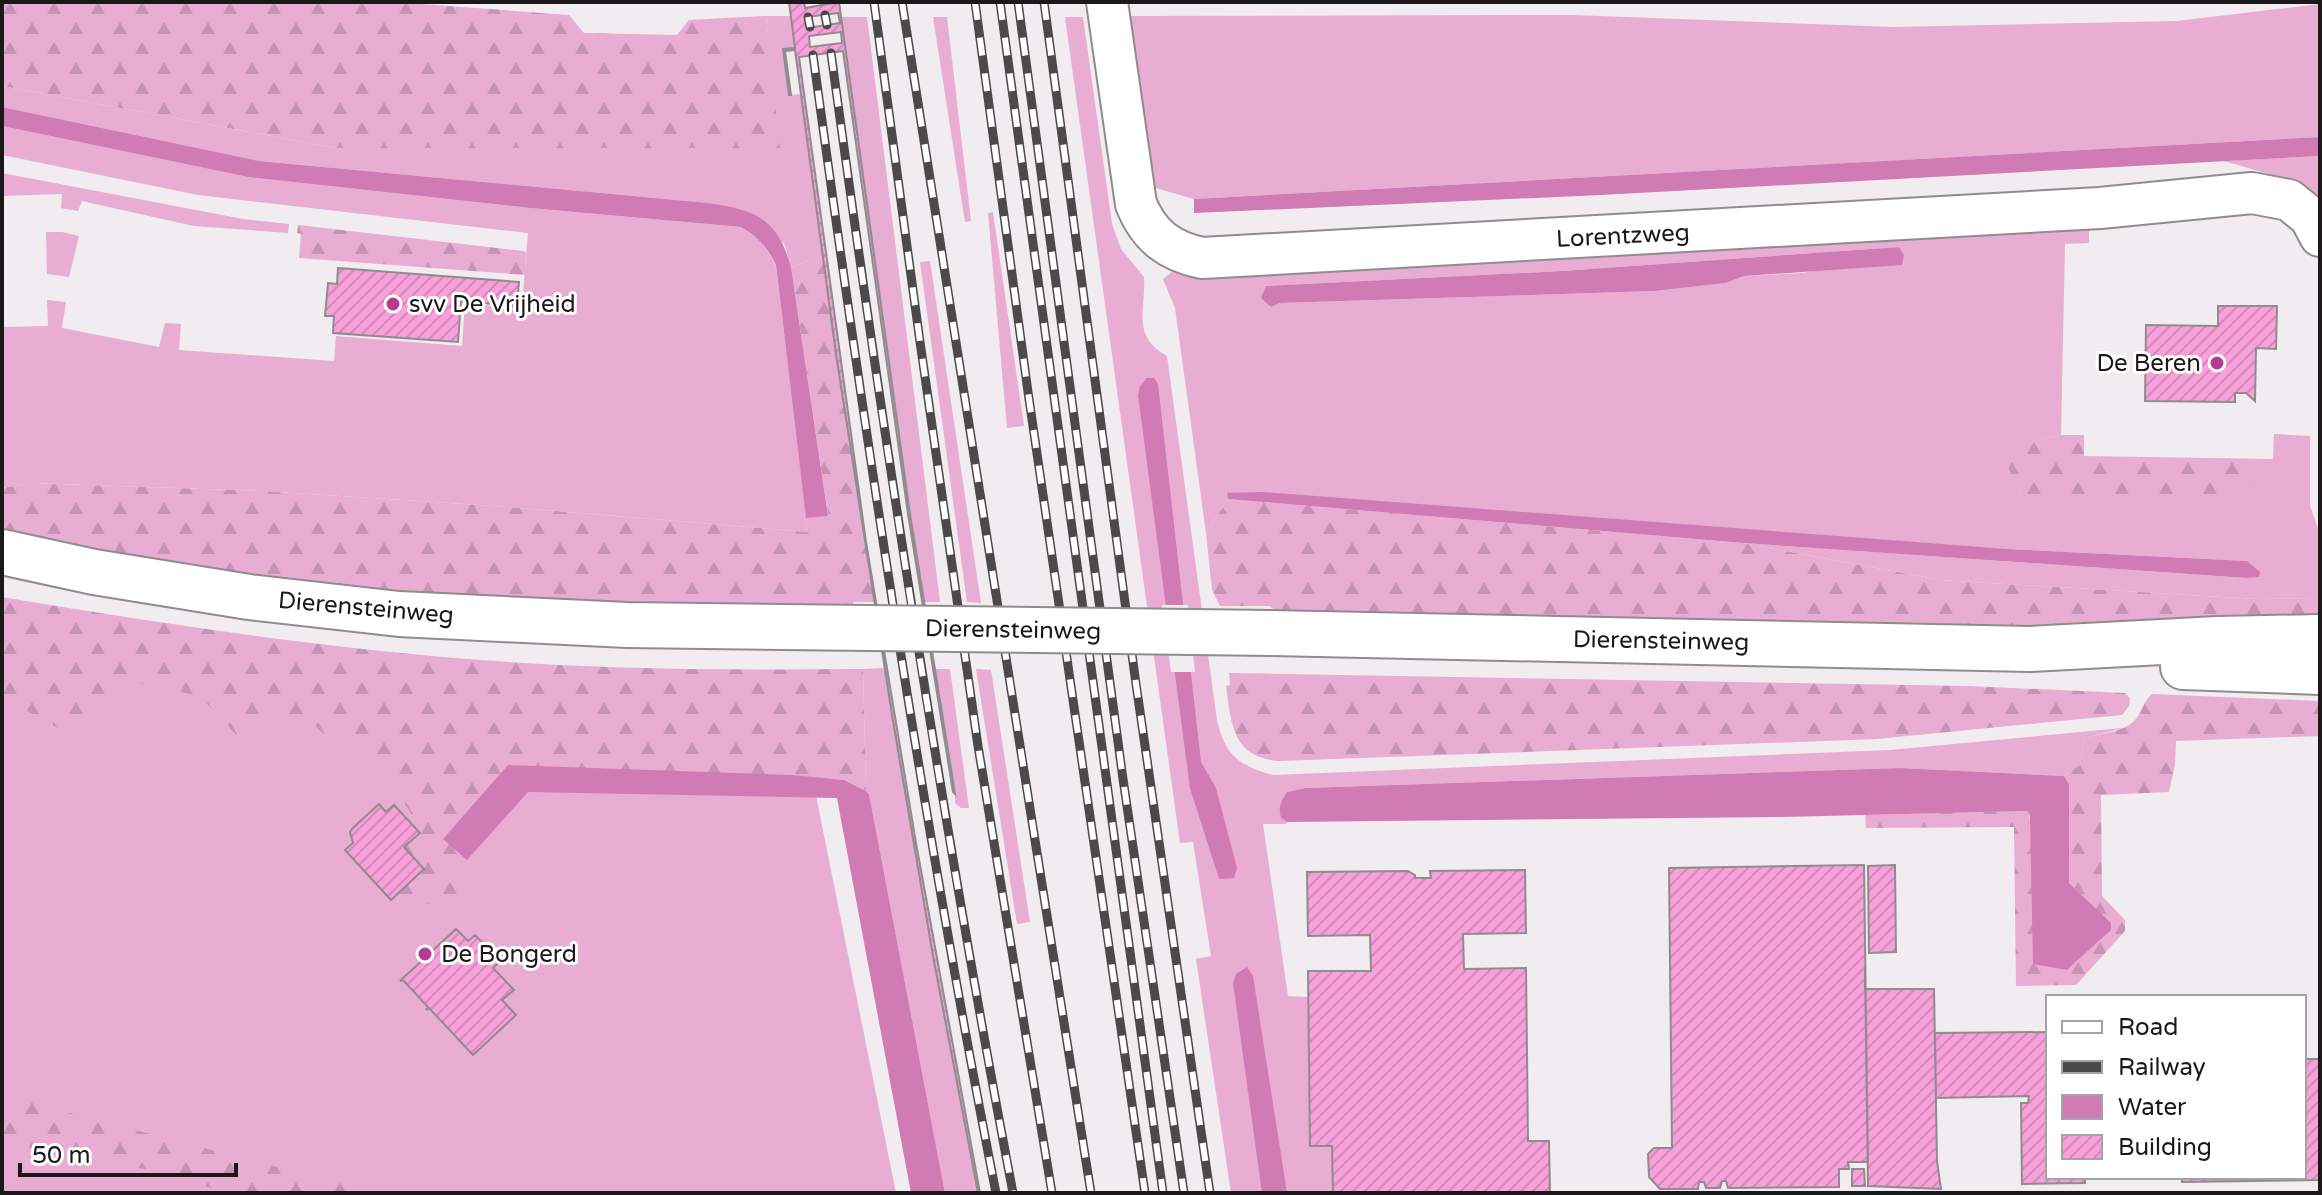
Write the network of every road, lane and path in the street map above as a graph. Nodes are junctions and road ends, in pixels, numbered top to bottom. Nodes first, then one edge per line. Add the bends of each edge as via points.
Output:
1 (1107, 2) edge
2 (2320, 236) edge
3 (2, 552) edge
4 (2320, 637) edge
5 (2030, 649) junction
6 (2320, 672) edge

1 - 2 street, Lorentzweg via 1141,218 1160,242 1202,258 2100,208 2252,193 2289,200 2310,217
3 - 5 main road, Dierensteinweg, bridge via 249,597 399,614 627,625
4 - 5 main road, Dierensteinweg
5 - 6 main road, Dierensteinweg via 2184,667

